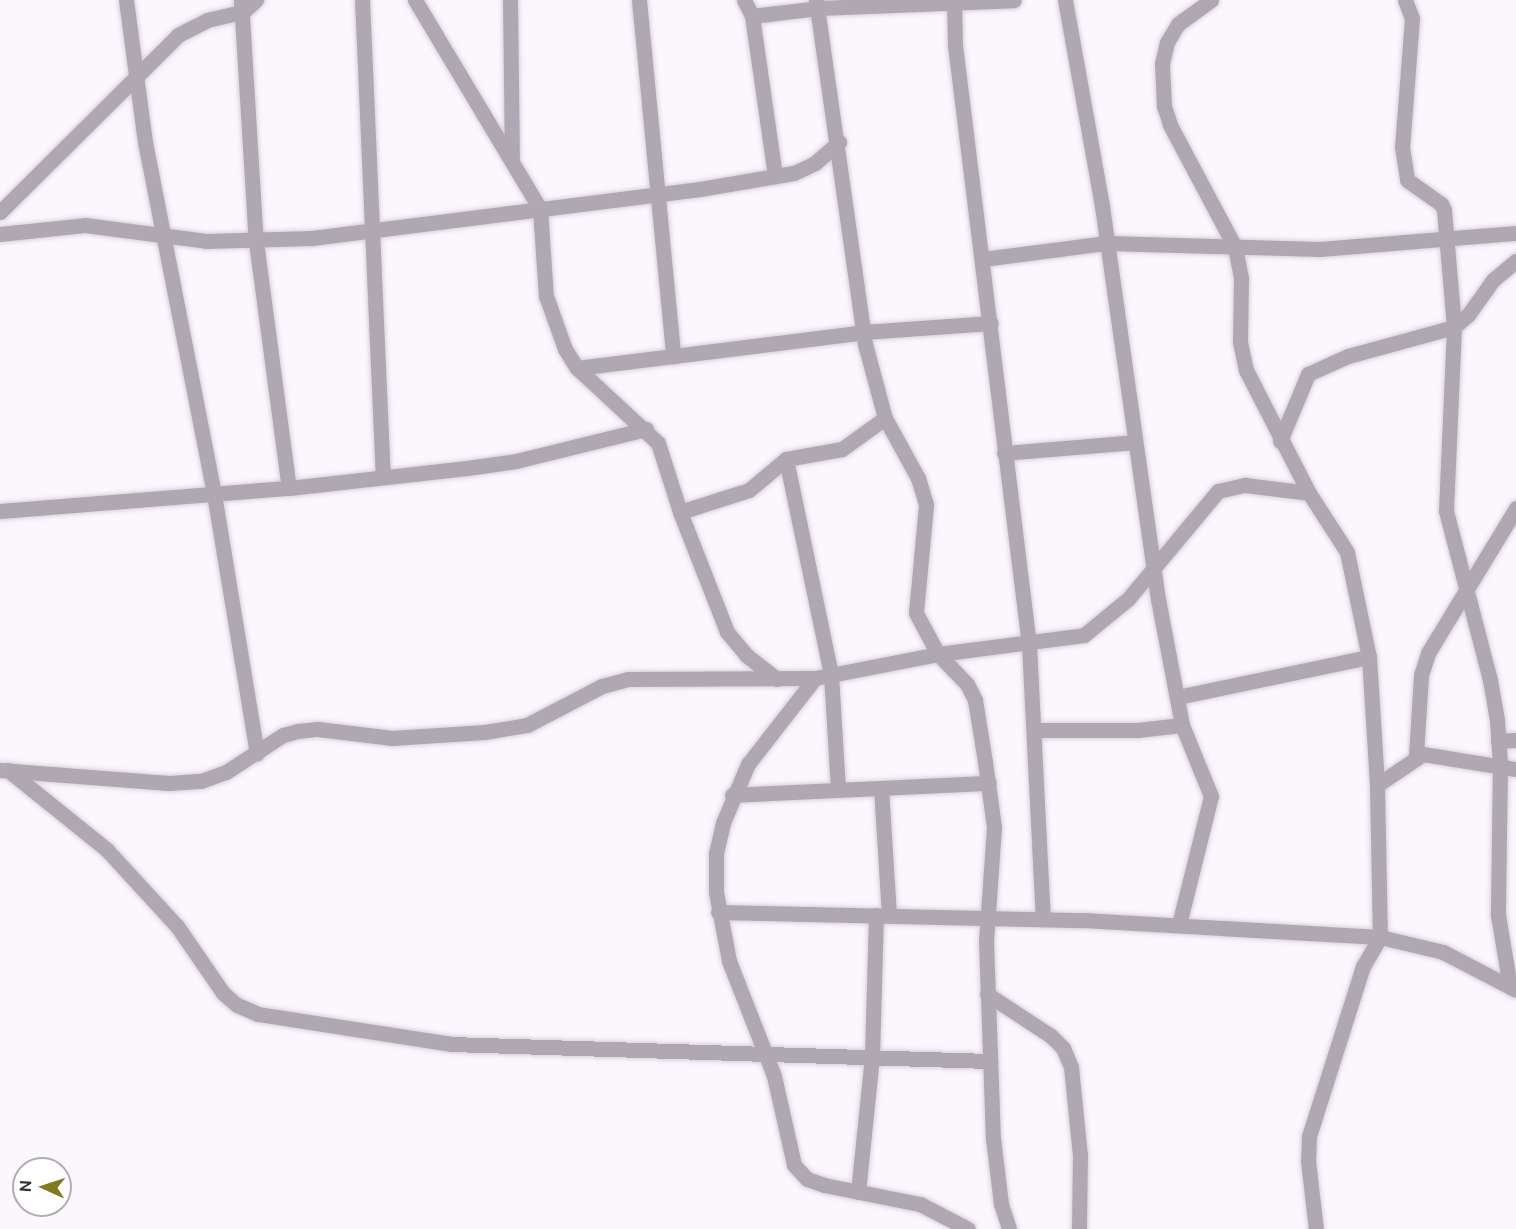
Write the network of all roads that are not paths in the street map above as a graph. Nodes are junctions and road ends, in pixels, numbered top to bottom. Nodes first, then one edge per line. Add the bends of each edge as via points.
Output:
1 (126, 0) edge
2 (255, 0) edge
3 (362, 0) edge
4 (415, 0) edge
5 (510, 0) edge
6 (639, 0) edge
7 (744, 0) edge
8 (1014, 0) edge
9 (1065, 0) edge
10 (1211, 0) edge
11 (1405, 0) edge
12 (954, 2) edge
13 (817, 4) edge
14 (242, 6) edge
15 (752, 16) junction
16 (135, 74) junction
17 (839, 142) junction
18 (512, 162) junction
19 (775, 176) junction
20 (657, 194) junction
21 (540, 209) junction
22 (0, 212) edge
23 (374, 231) junction
24 (1516, 233) edge
25 (0, 234) edge
26 (164, 236) junction
27 (1446, 238) junction
28 (256, 242) junction
29 (1107, 243) junction
30 (1235, 247) junction
31 (983, 259) junction
32 (1516, 261) edge
33 (991, 323) junction
34 (1454, 327) junction
35 (864, 332) junction
36 (673, 356) junction
37 (577, 368) junction
38 (885, 418) junction
39 (646, 429) junction
40 (1280, 441) junction
41 (1135, 442) junction
42 (1004, 453) junction
43 (786, 459) junction
44 (383, 477) junction
45 (289, 488) junction
46 (1309, 493) junction
47 (214, 494) junction
48 (1516, 508) edge
49 (0, 511) edge
50 (680, 512) junction
51 (1155, 568) junction
52 (1464, 590) junction
53 (1029, 645) junction
54 (938, 654) junction
55 (1369, 657) junction
56 (831, 675) junction
57 (815, 678) junction
58 (777, 679) junction
59 (1177, 697) junction
60 (1182, 725) junction
61 (1034, 730) junction
62 (1516, 740) edge
63 (1498, 741) junction
64 (257, 753) junction
65 (1416, 756) junction
66 (1500, 765) junction
67 (1516, 769) edge
68 (4, 770) edge
69 (988, 783) junction
70 (1377, 785) junction
71 (881, 788) junction
72 (838, 790) junction
73 (732, 795) junction
74 (718, 912) junction
75 (883, 915) junction
76 (989, 917) junction
77 (1042, 918) junction
78 (1179, 924) junction
79 (1380, 937) junction
80 (1513, 988) edge
81 (987, 994) junction
82 (766, 1052) junction
83 (872, 1057) junction
84 (990, 1061) junction
85 (858, 1192) junction
86 (968, 1229) edge
87 (1009, 1229) edge
88 (1079, 1229) edge
89 (1316, 1229) edge

1 - 16 street
2 - 14 street
3 - 23 street
4 - 18 street
5 - 18 street
6 - 20 street
7 - 15 street
8 - 12 street
9 - 29 street
10 - 30 street via 1173,30 1162,64 1163,98 1170,126
11 - 27 street via 1412,18 1402,147 1405,170 1413,187 1441,204
12 - 13 street
12 - 31 street via 955,45
13 - 15 street
13 - 17 street
14 - 16 street via 178,35
14 - 28 street
15 - 19 street
16 - 22 street via 38,178
16 - 26 street
17 - 19 street via 804,170
17 - 35 street
18 - 21 street
19 - 20 street
20 - 21 street
20 - 36 street
21 - 23 street
21 - 37 street via 546,296 565,349
23 - 28 street
23 - 44 street
24 - 27 street
25 - 26 street via 85,225
26 - 28 street
26 - 47 street
27 - 30 street via 1334,249
27 - 34 street
28 - 45 street
29 - 30 street
29 - 31 street
29 - 41 street
30 - 40 street via 1241,279 1240,342 1246,370
31 - 33 street
32 - 34 street via 1493,280 1468,315
33 - 35 street
33 - 42 street
34 - 40 street via 1348,356 1308,374
34 - 52 street via 1446,511
35 - 36 street
35 - 38 street
36 - 37 street
37 - 39 street
38 - 43 street via 842,449
38 - 54 street via 918,478 926,505 916,613
39 - 44 street via 516,461
39 - 50 street via 662,452
40 - 46 street
41 - 42 street
41 - 51 street
42 - 53 street
43 - 50 street via 749,490
43 - 56 street
44 - 45 street
45 - 47 street
46 - 51 street via 1245,485 1218,491
46 - 55 street via 1347,552
47 - 49 street
47 - 64 street
48 - 52 street
50 - 58 street via 728,632 746,655
51 - 53 street via 1091,632
51 - 59 street
52 - 63 street via 1490,680
52 - 65 street via 1424,664
53 - 54 street
53 - 61 street
54 - 56 street
54 - 69 street via 956,669 975,700
55 - 59 street
55 - 70 street
56 - 57 street
56 - 72 street
57 - 58 street
57 - 73 street via 748,764
58 - 64 street via 628,679 602,686 549,715 512,729 424,738 298,731
59 - 60 street
60 - 61 street via 1137,730
60 - 78 street via 1211,796
61 - 77 street
62 - 63 street
63 - 66 street
64 - 68 street via 226,772 184,783
65 - 66 street
65 - 70 street
66 - 67 street
66 - 80 street via 1498,915
68 - 82 street via 108,850 177,926 223,993 237,1005 258,1014 451,1044
69 - 71 street
69 - 76 street via 994,827
70 - 79 street
71 - 72 street
71 - 75 street
72 - 73 street
73 - 74 street via 716,854
74 - 75 street
74 - 82 street via 729,961
75 - 76 street
75 - 83 street
76 - 77 street
76 - 81 street
77 - 78 street
78 - 79 street
79 - 80 street via 1443,952
79 - 89 street via 1363,966 1309,1136
81 - 84 street
81 - 88 street via 1051,1036 1063,1048 1071,1067 1080,1155
82 - 83 street
82 - 85 street via 794,1165 807,1179
83 - 84 street
83 - 85 street
84 - 87 street via 993,1138 1001,1204
85 - 86 street via 920,1204

